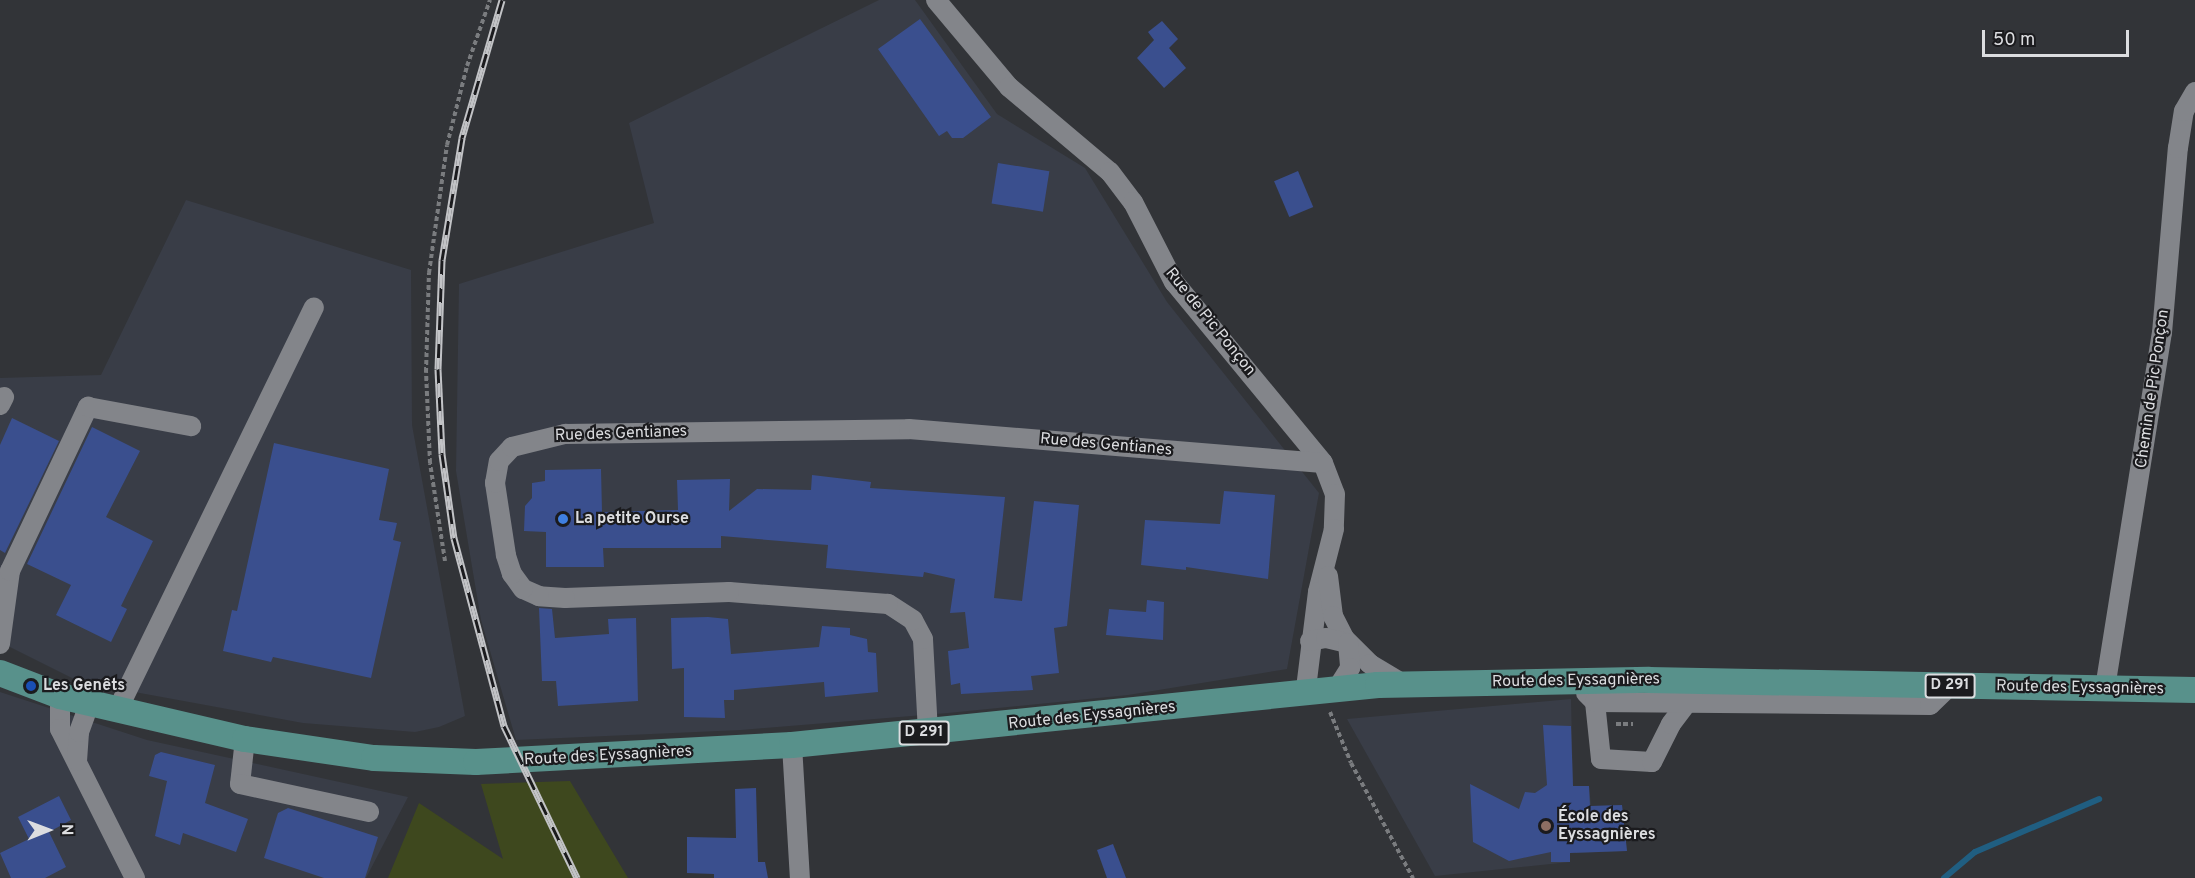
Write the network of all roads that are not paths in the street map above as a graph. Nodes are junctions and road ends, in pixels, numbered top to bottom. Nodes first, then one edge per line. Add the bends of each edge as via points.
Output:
1 (936, 0) edge
2 (2195, 92) edge
3 (314, 307) dead end
4 (191, 426) dead end
5 (1323, 462) junction
6 (1328, 561) junction
7 (1311, 641) junction
8 (1348, 643) junction
9 (0, 644) edge
10 (0, 673) edge
11 (1574, 680) junction
12 (1704, 680) junction
13 (1403, 684) junction
14 (1950, 686) junction
15 (1324, 688) junction
16 (2105, 688) junction
17 (2195, 690) edge
18 (60, 696) junction
19 (1595, 702) junction
20 (1688, 702) junction
21 (89, 704) junction
22 (117, 711) junction
23 (928, 732) junction
24 (245, 739) junction
25 (792, 745) junction
26 (77, 760) junction
27 (369, 812) dead end
28 (135, 878) edge
29 (800, 878) edge

1 - 5 street, Rue de Pic Ponçon via 1009,87 1110,172 1133,202 1174,282
2 - 16 street, Chemin de Pic Ponçon via 2184,111 2178,148 2162,333
3 - 22 street
4 - 9 street via 88,407 10,571
5 - 6 street, Rue de Pic Ponçon via 1335,494
5 - 23 street, Rue des Gentianes via 909,429 565,434 512,447 499,461 495,483 506,555 512,574 523,589 539,596 566,598 729,592 888,604 913,620 923,639
6 - 7 street, Rue de Pic Ponçon via 1318,592
6 - 8 street, Rue de Pic Ponçon via 1333,616
7 - 8 street via 1326,638
7 - 15 street, Rue de Pic Ponçon
8 - 13 street, Rue de Pic Ponçon via 1370,664
8 - 15 street via 1350,668
10 - 18 main road, Route des Eyssagnières
11 - 12 main road, Route des Eyssagnières / D 291
11 - 13 main road, Route des Eyssagnières / D 291
11 - 19 street
12 - 14 main road, Route des Eyssagnières / D 291
12 - 20 street
13 - 15 main road, Route des Eyssagnières / D 291
14 - 16 main road, Route des Eyssagnières / D 291
14 - 20 street via 1929,705
15 - 23 main road, Route des Eyssagnières / D 291
16 - 17 main road, Route des Eyssagnières / D 291
18 - 21 main road, Route des Eyssagnières
18 - 26 street via 60,729
19 - 20 street
19 - 20 street via 1601,759 1652,762 1671,724
21 - 22 main road, Route des Eyssagnières
21 - 26 street
22 - 24 main road, Route des Eyssagnières
23 - 25 main road, Route des Eyssagnières / D 291
24 - 25 main road, Route des Eyssagnières / D 291 via 374,758 476,762
24 - 27 street via 240,784
25 - 29 street
26 - 28 street

